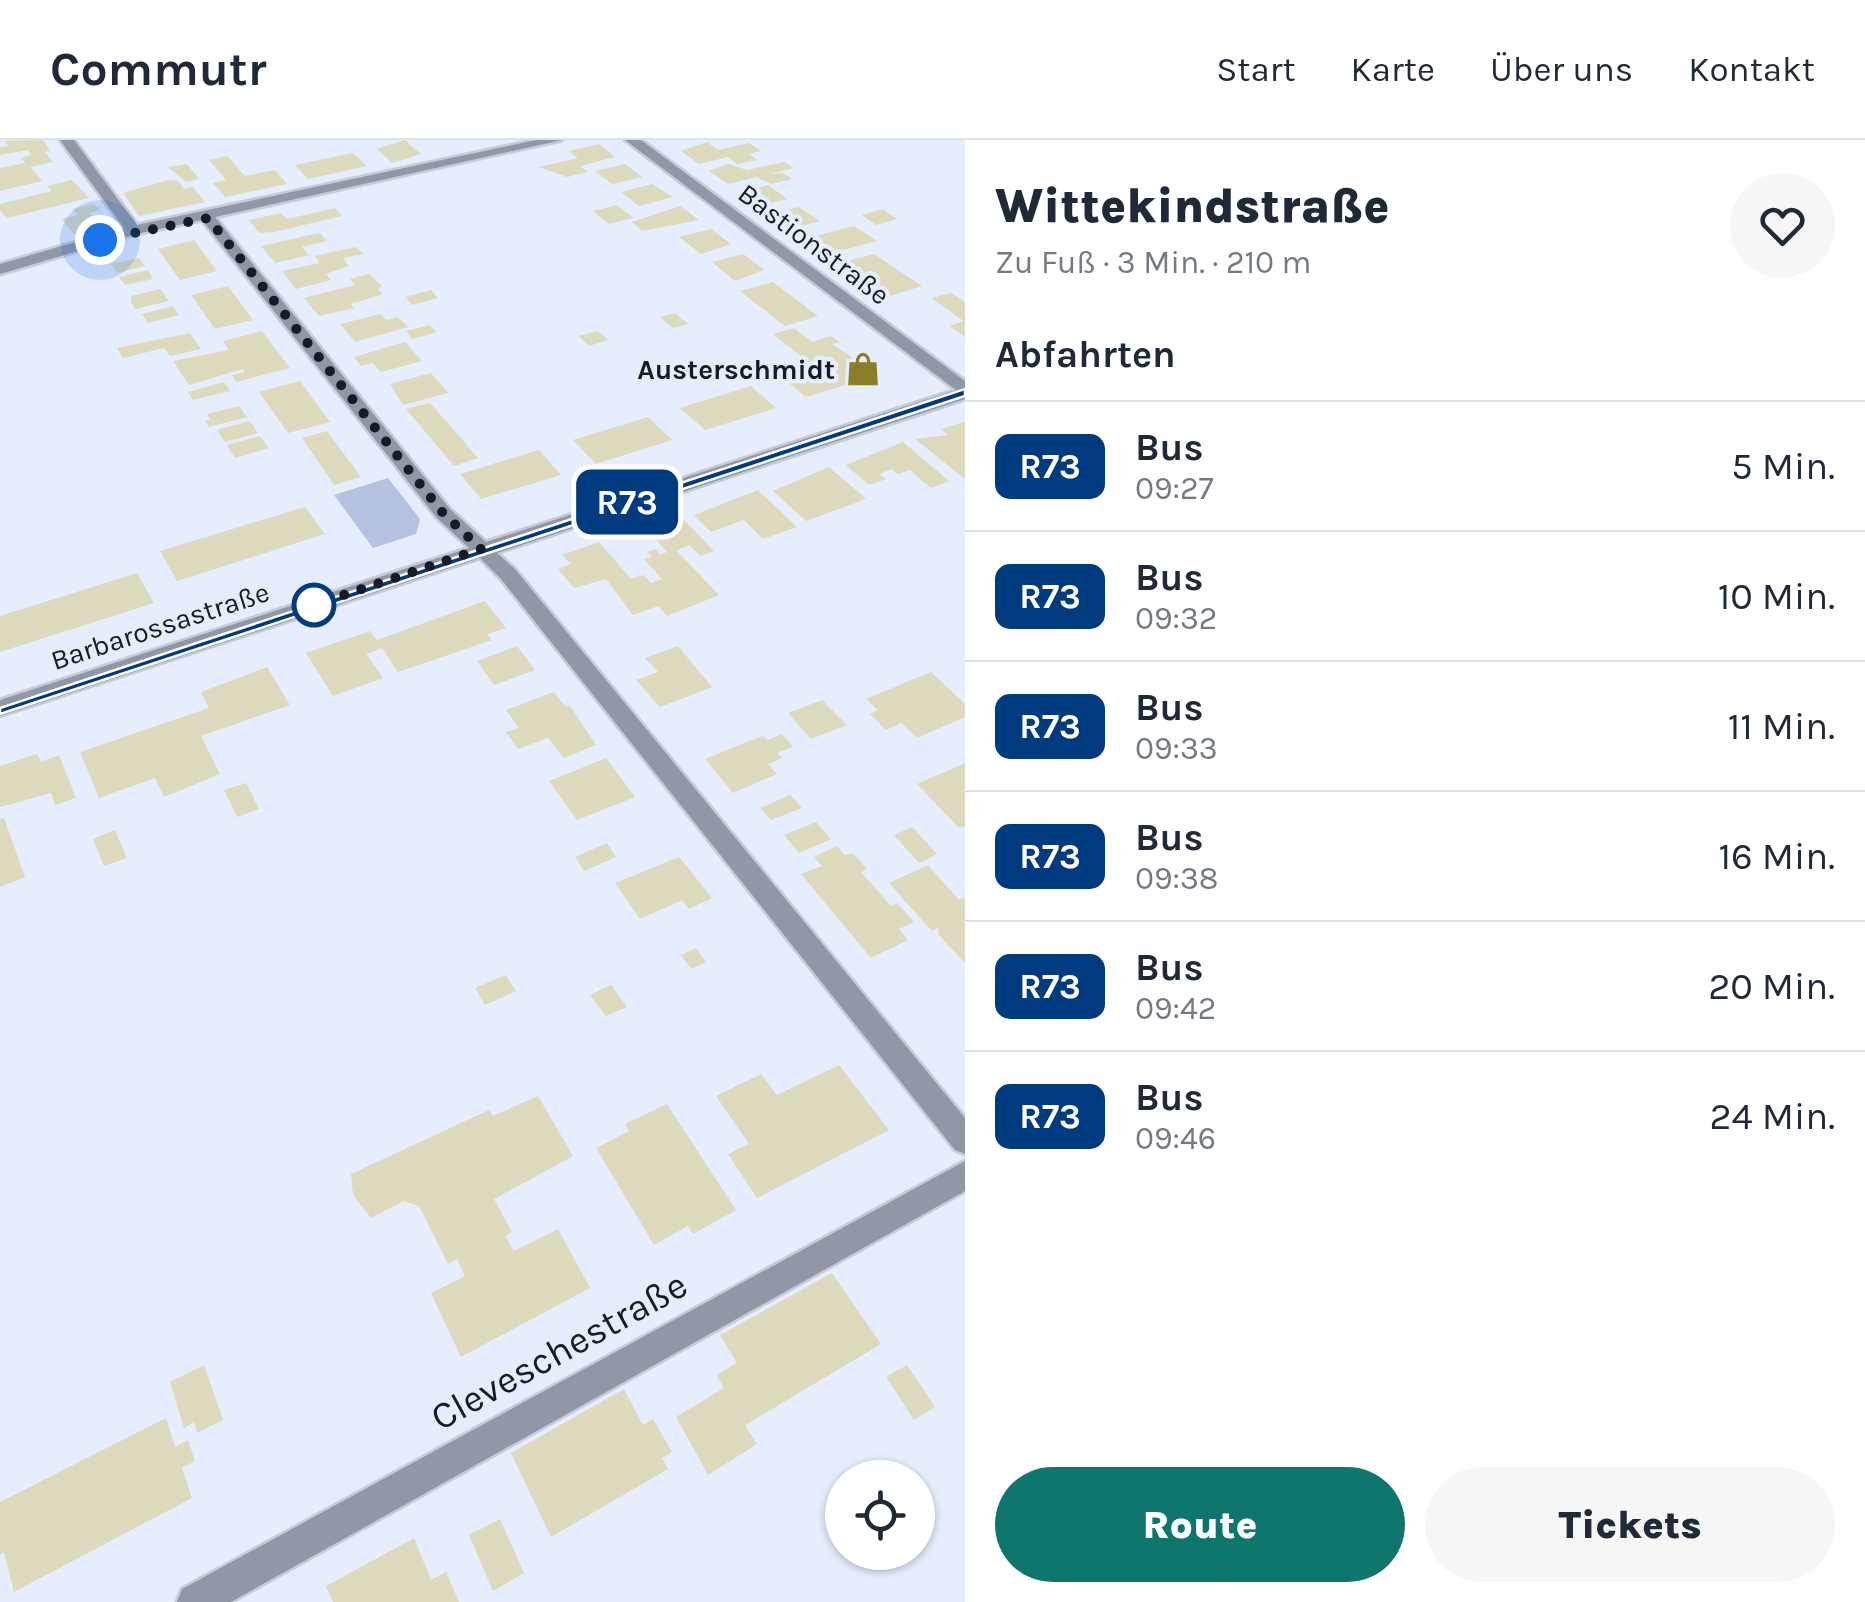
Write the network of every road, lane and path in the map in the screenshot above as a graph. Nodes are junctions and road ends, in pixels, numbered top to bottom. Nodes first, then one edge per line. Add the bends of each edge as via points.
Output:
1 (67, 140) edge
2 (555, 140) edge
3 (632, 140) edge
4 (208, 218) junction
5 (133, 230) junction
6 (0, 269) edge
7 (965, 391) edge
8 (481, 549) junction
9 (0, 708) edge
10 (965, 1140) edge
11 (965, 1175) edge
12 (194, 1602) edge

1 - 5 street
2 - 4 street
3 - 7 street, Bastionstraße
4 - 5 street
4 - 8 street via 443,513
5 - 6 street
7 - 8 street, Barbarossastraße
8 - 9 street, Barbarossastraße
8 - 10 street via 508,574
11 - 12 street, Cleveschestraße

